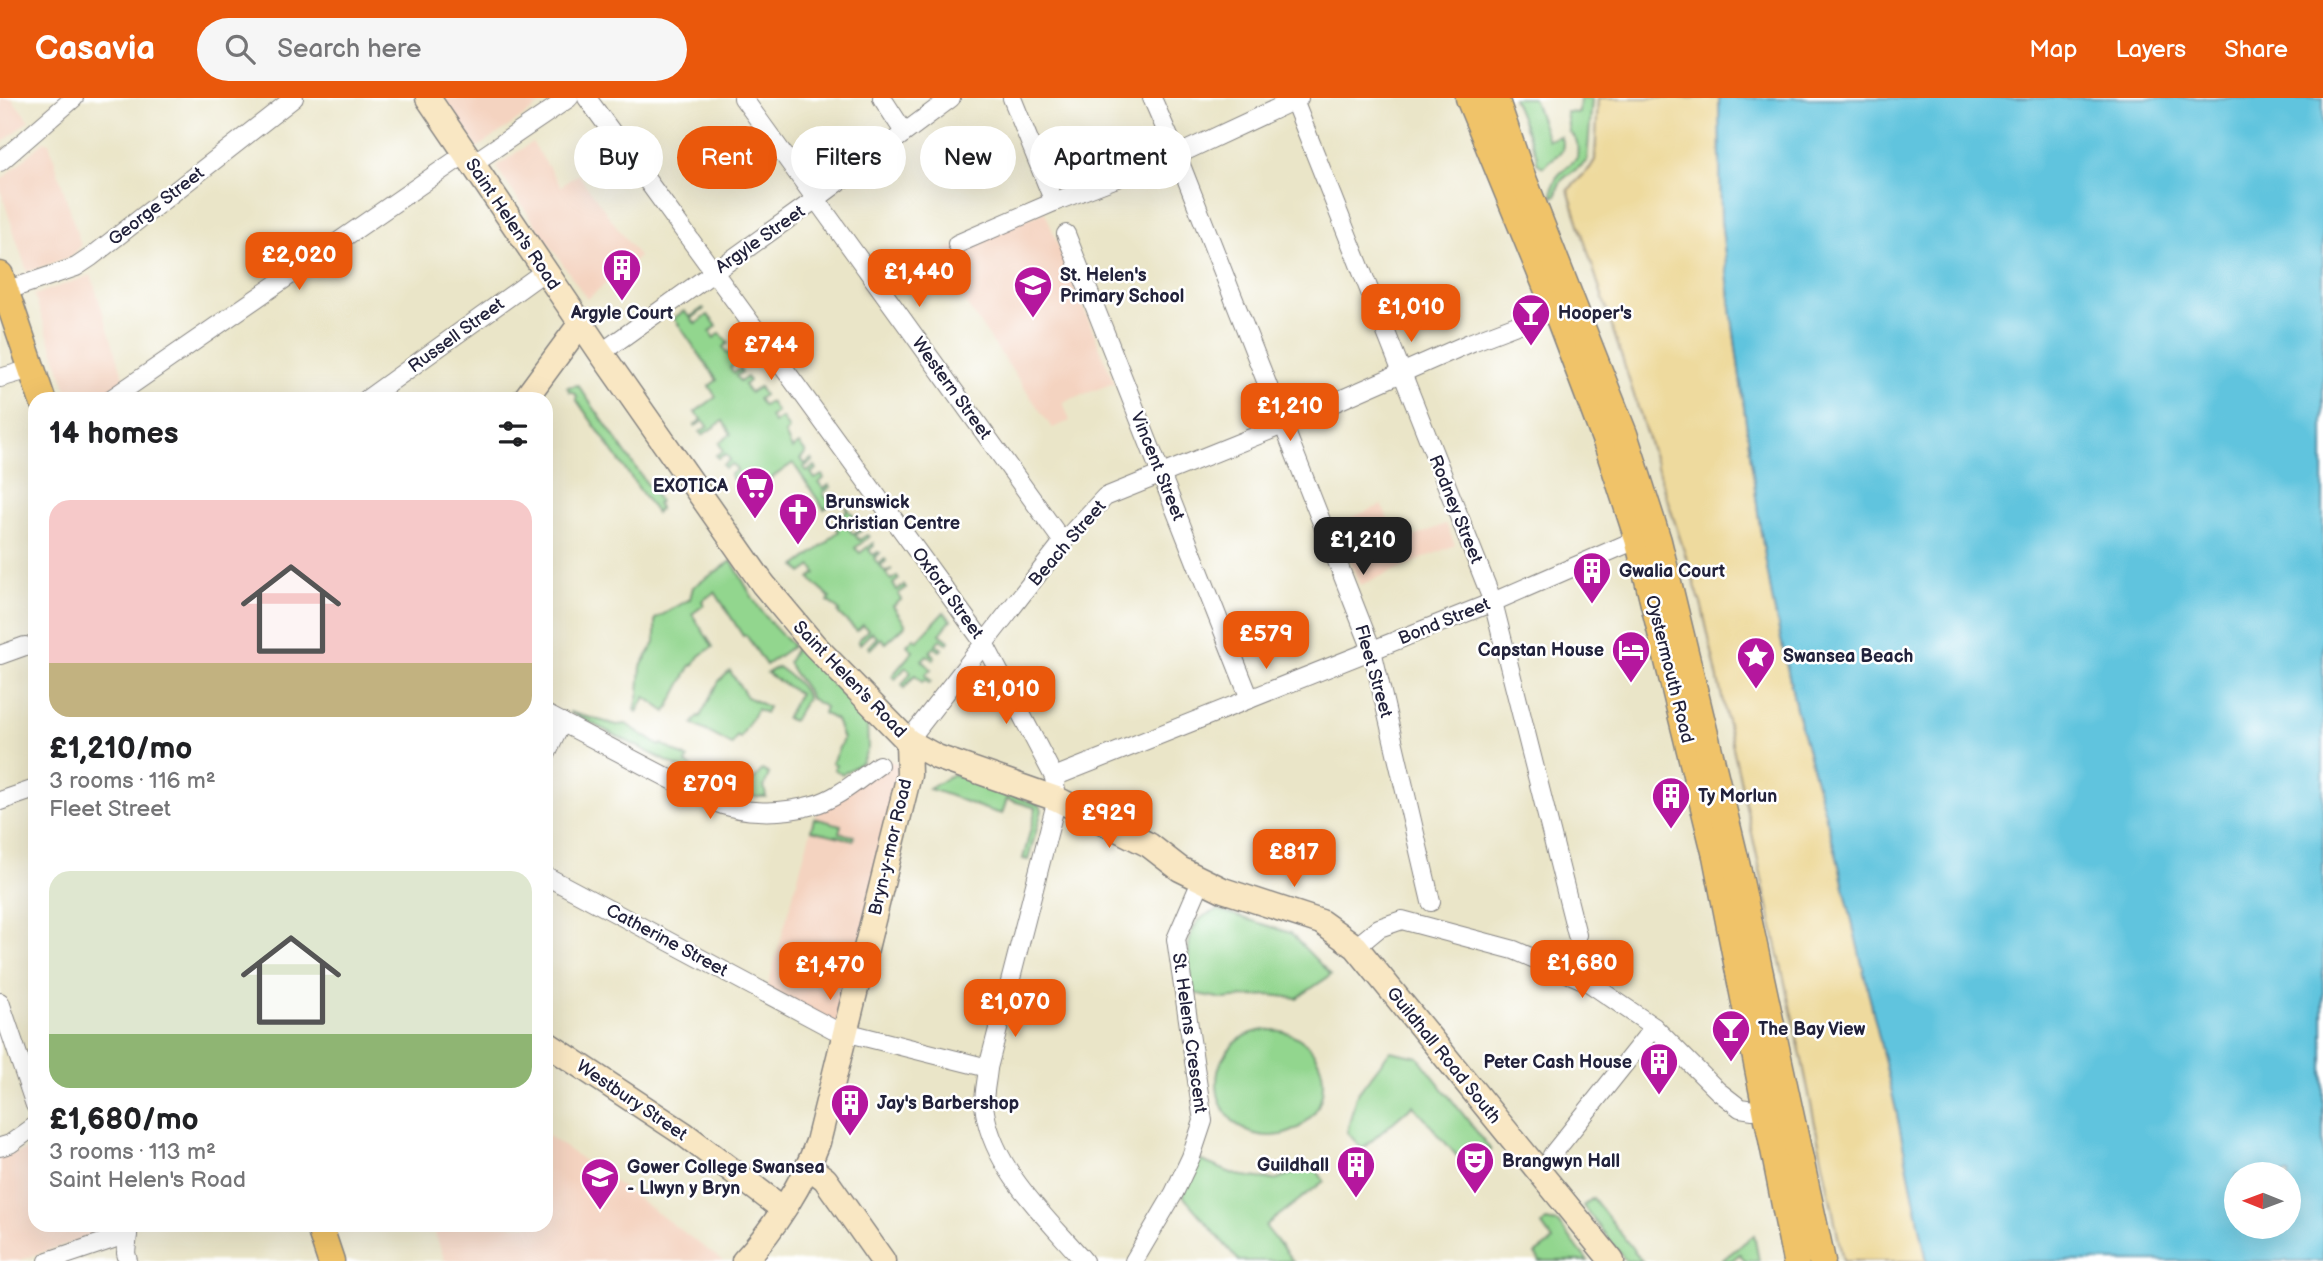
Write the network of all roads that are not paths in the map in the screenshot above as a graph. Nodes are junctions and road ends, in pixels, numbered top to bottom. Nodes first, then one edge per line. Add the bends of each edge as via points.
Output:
1 (74, 98) edge
2 (294, 98) edge
3 (428, 98) edge
4 (569, 98) edge
5 (587, 98) edge
6 (743, 98) edge
7 (882, 98) edge
8 (951, 98) edge
9 (1012, 98) edge
10 (1152, 98) edge
11 (1469, 98) edge
12 (1495, 98) edge
13 (1295, 99) edge
14 (900, 126) edge
15 (1164, 126) edge
16 (906, 131) edge
17 (1191, 148) edge
18 (469, 159) junction
19 (0, 162) edge
20 (829, 189) edge
21 (1088, 189) edge
22 (1190, 189) edge
23 (816, 199) junction
24 (1054, 202) junction
25 (1066, 234) dead end
26 (957, 244) dead end
27 (545, 271) junction
28 (715, 271) junction
29 (3, 283) edge
30 (1556, 310) junction
31 (581, 323) junction
32 (601, 353) junction
33 (31, 369) junction
34 (1402, 372) junction
35 (0, 378) edge
36 (39, 392) edge
37 (121, 392) edge
38 (377, 392) edge
39 (530, 392) edge
40 (1283, 425) junction
41 (1161, 475) junction
42 (1638, 539) junction
43 (1063, 542) junction
44 (1493, 602) junction
45 (985, 643) junction
46 (25, 646) dead end
47 (1372, 650) junction
48 (0, 655) edge
49 (1250, 698) junction
50 (554, 718) edge
51 (908, 741) junction
52 (879, 765) dead end
53 (1055, 788) junction
54 (28, 791) edge
55 (0, 801) edge
56 (1202, 879) junction
57 (553, 880) edge
58 (1431, 902) dead end
59 (1577, 934) dead end
60 (1356, 947) junction
61 (0, 1002) edge
62 (1654, 1027) junction
63 (846, 1032) junction
64 (553, 1048) edge
65 (988, 1068) junction
66 (28, 1084) edge
67 (1764, 1108) junction
68 (28, 1131) edge
69 (0, 1147) edge
70 (1552, 1155) dead end
71 (809, 1167) junction
72 (783, 1209) junction
73 (120, 1232) edge
74 (128, 1232) edge
75 (321, 1232) edge
76 (48, 1261) edge
77 (128, 1261) edge
78 (331, 1261) edge
79 (744, 1261) edge
80 (883, 1261) edge
81 (1084, 1261) edge
82 (1134, 1261) edge
83 (1612, 1261) edge
84 (1796, 1261) edge
85 (1822, 1261) edge

1 - 19 street
2 - 29 street, George Street via 76,267
3 - 18 main road, Saint Helen's Road
4 - 18 street
5 - 28 street, Oxford Street
6 - 23 street, Western Street
7 - 14 street
8 - 16 street, Argyle Street
9 - 24 street
10 - 15 street, Fleet Street
11 - 30 main road, Oystermouth Road
12 - 85 main road, Oystermouth Road via 1624,434 1658,541 1735,858
13 - 17 street
13 - 34 street, Rodney Street
18 - 27 main road, Saint Helen's Road
18 - 37 street
20 - 23 street, Argyle Street
21 - 24 street
22 - 40 street, Fleet Street
23 - 28 street, Argyle Street
23 - 43 street, Western Street
24 - 26 street
25 - 41 street, Vincent Street
27 - 31 main road, Saint Helen's Road
27 - 38 street, Russell Street
28 - 32 street, Argyle Street
28 - 45 street, Oxford Street
29 - 33 main road
30 - 34 street, Beach Street
30 - 42 main road, Oystermouth Road
31 - 32 main road, Saint Helen's Road
31 - 39 main road
32 - 51 main road, Saint Helen's Road via 763,584 814,645
33 - 35 street
33 - 36 main road
34 - 40 street, Beach Street
34 - 44 street, Rodney Street
40 - 41 street, Beach Street
40 - 47 street, Fleet Street
41 - 43 street, Beach Street via 1105,497
41 - 49 street, Vincent Street
42 - 44 street, Bond Street
42 - 67 main road, Oystermouth Road via 1716,856
43 - 45 street, Beach Street
44 - 47 street, Bond Street
44 - 59 street, Rodney Street
45 - 51 street, Beach Street
45 - 53 street, Oxford Street
46 - 48 street
47 - 49 street, Bond Street
47 - 58 street, Fleet Street
49 - 53 street, Bond Street
50 - 52 street via 731,809 775,811 813,805
51 - 53 main road, Saint Helen's Road via 937,757
51 - 63 main road, Bryn-y-mor Road via 909,775
53 - 56 main road, Saint Helen's Road
53 - 65 street
54 - 55 street
56 - 60 main road, Saint Helen's Road via 1321,922
56 - 82 street, St. Helens Crescent via 1176,939 1203,1121 1174,1193
57 - 63 street, Catherine Street
60 - 62 street via 1379,928 1402,920 1435,928 1514,950 1588,982
60 - 83 main road, Guildhall Road South
61 - 66 street
62 - 67 street via 1740,1108
62 - 70 street
63 - 65 street, Catherine Street
63 - 71 main road, Bryn-y-mor Road
64 - 72 main road, Westbury Street via 684,1134
65 - 81 street via 984,1110 997,1150 1023,1189
67 - 84 main road, Oystermouth Road
68 - 69 street
71 - 72 main road, Bryn-y-mor Road
71 - 80 main road via 825,1179
72 - 79 main road, Bryn-y-mor Road
73 - 76 street
74 - 77 street
75 - 78 main road

